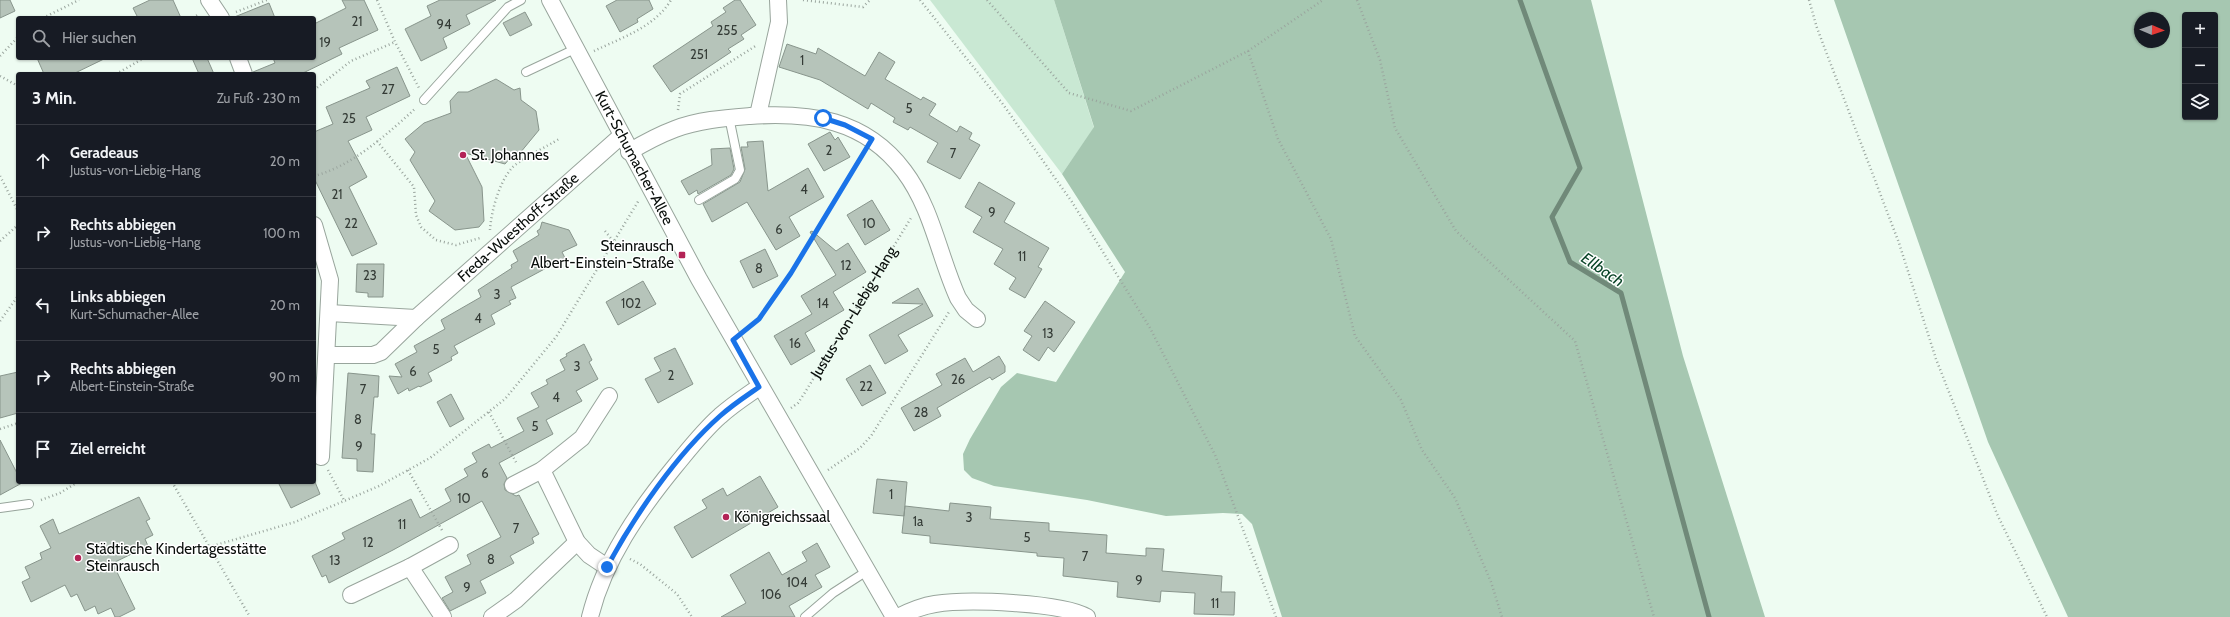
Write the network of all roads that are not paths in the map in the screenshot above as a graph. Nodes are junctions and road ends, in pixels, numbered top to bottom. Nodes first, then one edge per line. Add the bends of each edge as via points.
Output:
1 (209, 0) edge
2 (521, 0) edge
3 (550, 0) edge
4 (778, 0) edge
5 (228, 15) edge
6 (578, 53) junction
7 (239, 60) edge
8 (243, 72) edge
9 (526, 72) dead end
10 (424, 100) road end
11 (758, 115) junction
12 (729, 117) junction
13 (621, 136) junction
14 (629, 152) junction
15 (699, 200) dead end
16 (316, 232) edge
17 (329, 313) junction
18 (416, 318) junction
19 (977, 319) dead end
20 (327, 355) junction
21 (759, 387) junction
22 (609, 396) dead end
23 (321, 457) road end
24 (542, 470) junction
25 (519, 482) road end
26 (30, 504) road end
27 (0, 508) edge
28 (577, 542) junction
29 (450, 545) road end
30 (410, 567) junction
31 (607, 567) junction
32 (867, 571) junction
33 (351, 595) dead end
34 (443, 617) edge
35 (492, 617) edge
36 (590, 617) edge
37 (805, 617) edge
38 (894, 617) edge
39 (898, 617) edge
40 (1087, 617) edge

1 - 5 street
2 - 10 lane via 508,7
3 - 6 street, Kurt-Schumacher-Allee
4 - 11 street via 779,22
6 - 9 lane
6 - 13 street, Kurt-Schumacher-Allee
7 - 8 street
11 - 12 street
11 - 19 street via 797,114 823,118 845,125 872,139 904,170 922,200 958,298 966,310
12 - 14 street via 677,128 656,136
12 - 15 lane via 740,170 735,179
13 - 14 street, Kurt-Schumacher-Allee
13 - 18 street, Freda-Wuesthoff-Straße
14 - 21 street, Kurt-Schumacher-Allee
16 - 17 street via 330,280
17 - 18 street
17 - 20 street
18 - 20 street, Freda-Wuesthoff-Straße via 382,352 373,355
20 - 23 street
21 - 31 street via 720,416 698,439 642,510
21 - 32 street, Kurt-Schumacher-Allee
22 - 24 street via 582,438
24 - 25 street
24 - 28 street
26 - 27 lane
28 - 31 street via 588,555
28 - 35 street via 516,600
29 - 30 street
30 - 33 street
30 - 34 street
31 - 36 street
32 - 37 lane
32 - 38 street, Kurt-Schumacher-Allee
39 - 40 street via 922,606 950,602 1039,605 1057,607

